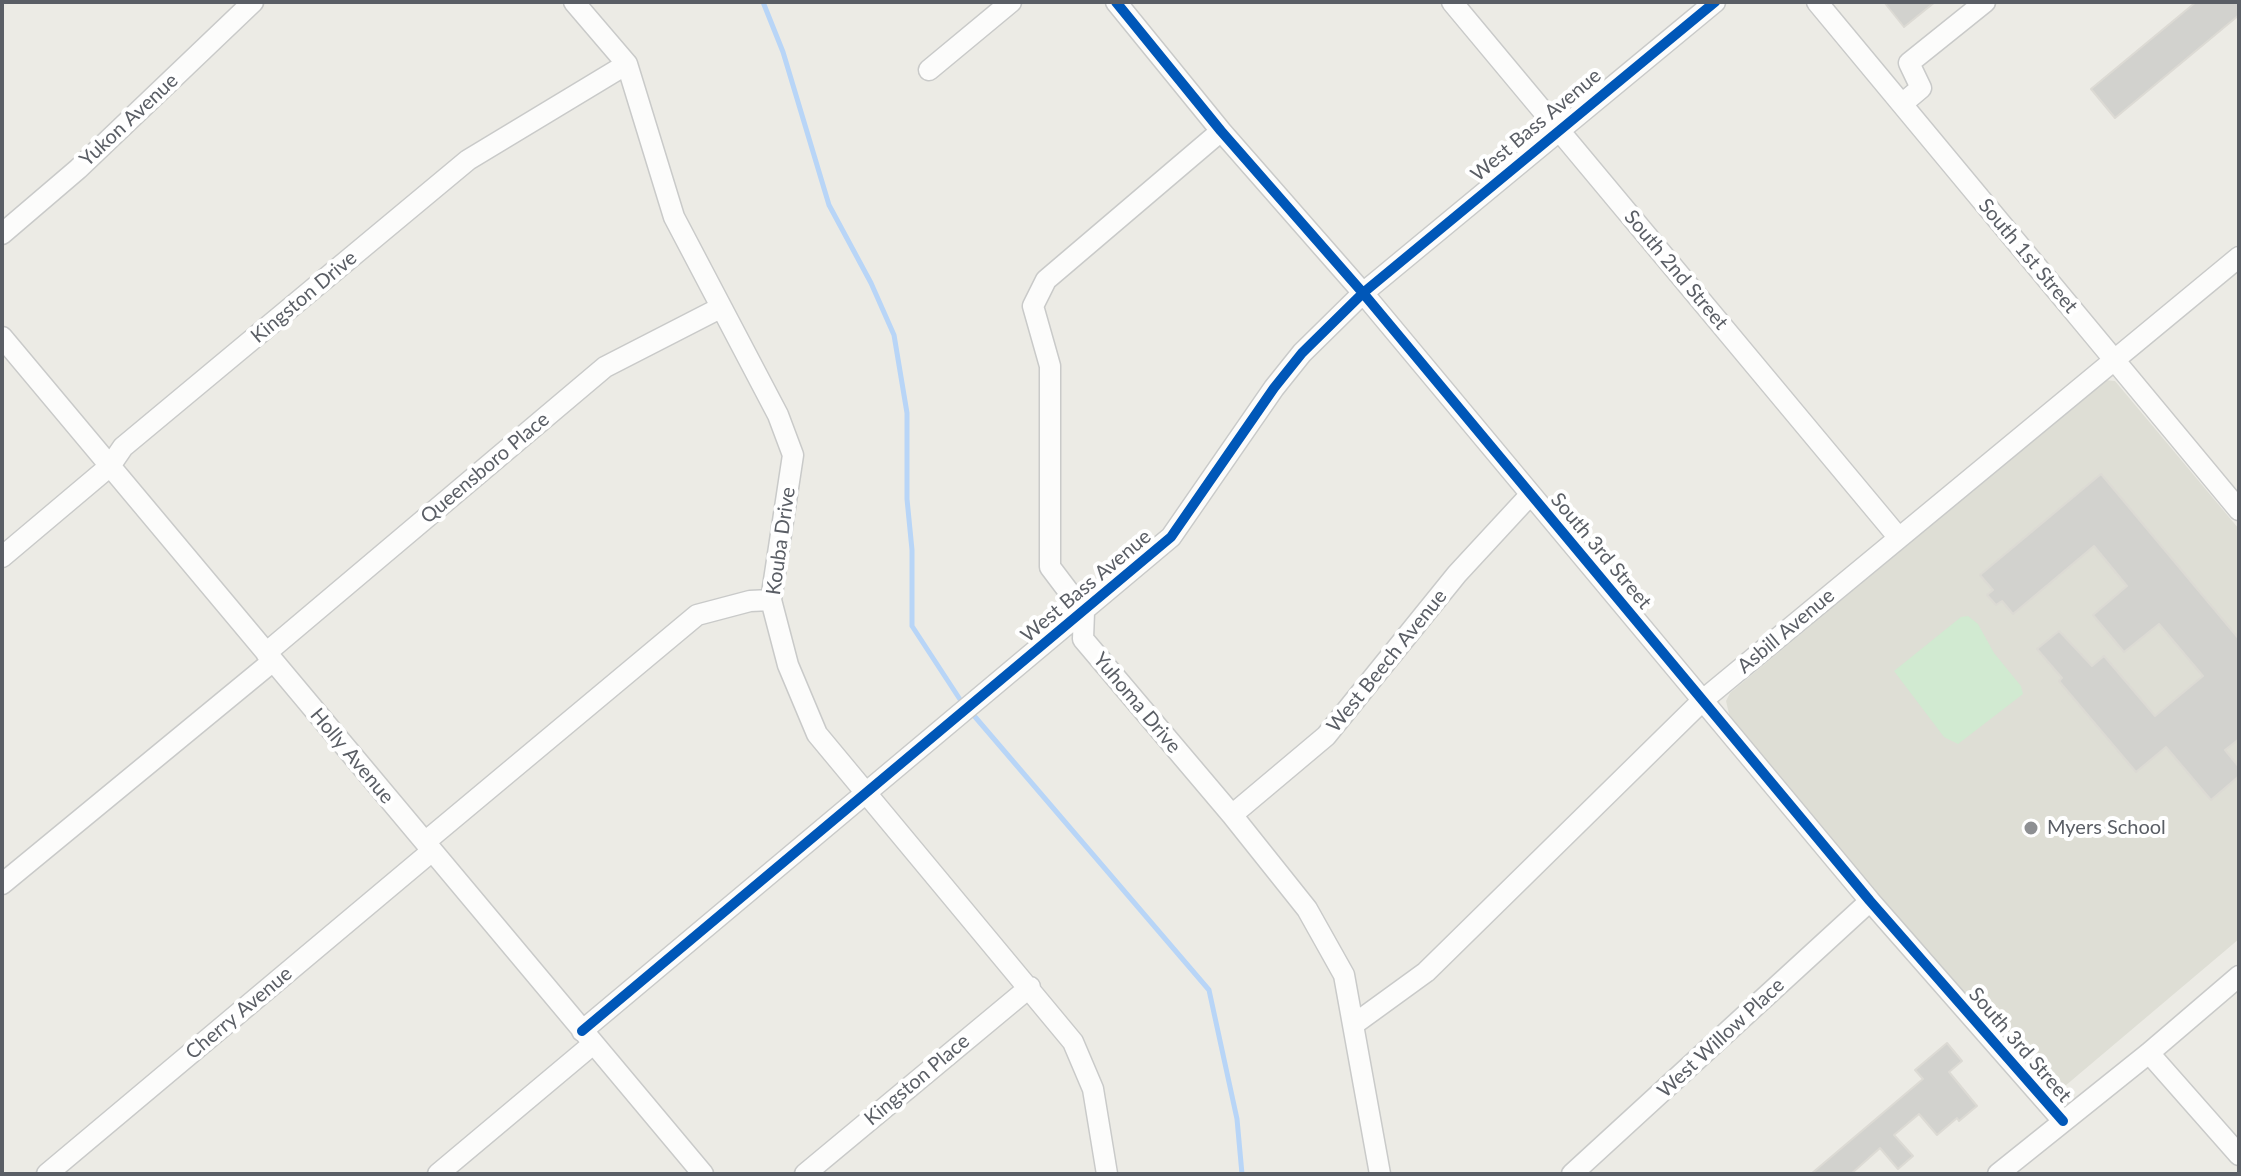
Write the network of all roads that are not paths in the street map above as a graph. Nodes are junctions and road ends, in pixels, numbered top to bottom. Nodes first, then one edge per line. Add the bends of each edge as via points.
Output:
1 (253, 2) edge
2 (574, 2) edge
3 (1011, 2) edge
4 (1116, 2) edge
5 (1452, 2) edge
6 (1715, 2) edge
7 (1817, 2) edge
8 (1985, 2) edge
9 (627, 64) junction
10 (929, 70) dead end
11 (1902, 104) junction
12 (1559, 129) junction
13 (1221, 131) junction
14 (2, 234) edge
15 (2239, 257) edge
16 (1363, 293) junction
17 (720, 308) junction
18 (2, 337) edge
19 (2114, 360) junction
20 (110, 466) junction
21 (1530, 495) junction
22 (2239, 510) edge
23 (1899, 538) junction
24 (2, 557) edge
25 (771, 600) junction
26 (1084, 612) junction
27 (269, 657) junction
28 (1703, 700) junction
29 (866, 792) junction
30 (1232, 815) junction
31 (429, 847) junction
32 (2, 884) edge
33 (1870, 901) junction
34 (2239, 976) edge
35 (1030, 987) junction
36 (1353, 1025) junction
37 (588, 1037) junction
38 (2149, 1053) junction
39 (2063, 1121) junction
40 (2239, 1155) edge
41 (47, 1174) edge
42 (438, 1174) edge
43 (703, 1174) edge
44 (805, 1174) edge
45 (1107, 1174) edge
46 (1380, 1174) edge
47 (1572, 1174) edge
48 (1998, 1174) edge

1 - 14 street, Yukon Avenue
2 - 9 street, Kouba Drive
3 - 10 street
4 - 13 street, South 3rd Street
5 - 12 street, South 2nd Street
6 - 12 street, West Bass Avenue
7 - 11 street, South 1st Street
8 - 11 street via 1909,63 1921,88
9 - 17 street, Kouba Drive via 674,217
9 - 20 street, Kingston Drive via 468,160 123,447
11 - 19 street, South 1st Street
12 - 16 street, West Bass Avenue
12 - 23 street, South 2nd Street
13 - 16 street, South 3rd Street
13 - 26 street, Yuhoma Drive via 1046,280 1033,306 1050,366 1050,567
15 - 19 street, Asbill Avenue
16 - 21 street, South 3rd Street
16 - 26 street, West Bass Avenue via 1274,388 1171,537
17 - 25 street, Kouba Drive via 778,415 793,455
17 - 27 street, Queensboro Place via 605,367
18 - 20 street, Holly Avenue
19 - 22 street, South 1st Street
19 - 23 street, Asbill Avenue
20 - 24 street, Kingston Drive
20 - 27 street, Holly Avenue
21 - 28 street, South 3rd Street
21 - 30 street, West Beech Avenue via 1457,574 1326,736
23 - 28 street, Asbill Avenue
25 - 29 street, Kouba Drive via 788,665 817,734
25 - 31 street, Cherry Avenue via 697,615
26 - 29 street, West Bass Avenue
26 - 30 street, Yuhoma Drive via 1083,639
27 - 31 street, Holly Avenue
27 - 32 street, Queensboro Place
28 - 33 street, South 3rd Street
28 - 36 street, Asbill Avenue via 1426,972
29 - 35 street, Kouba Drive
29 - 37 street, West Bass Avenue
30 - 36 street, Yuhoma Drive via 1307,909 1344,975
31 - 37 street, Holly Avenue
31 - 41 street, Cherry Avenue
33 - 39 street, South 3rd Street
33 - 47 street, West Willow Place
34 - 38 street
35 - 44 street, Kingston Place
35 - 45 street, Kouba Drive via 1073,1042 1093,1089
36 - 46 street, Yuhoma Drive
37 - 42 street, West Bass Avenue
37 - 43 street, Holly Avenue
38 - 39 street
38 - 40 street
39 - 48 street

